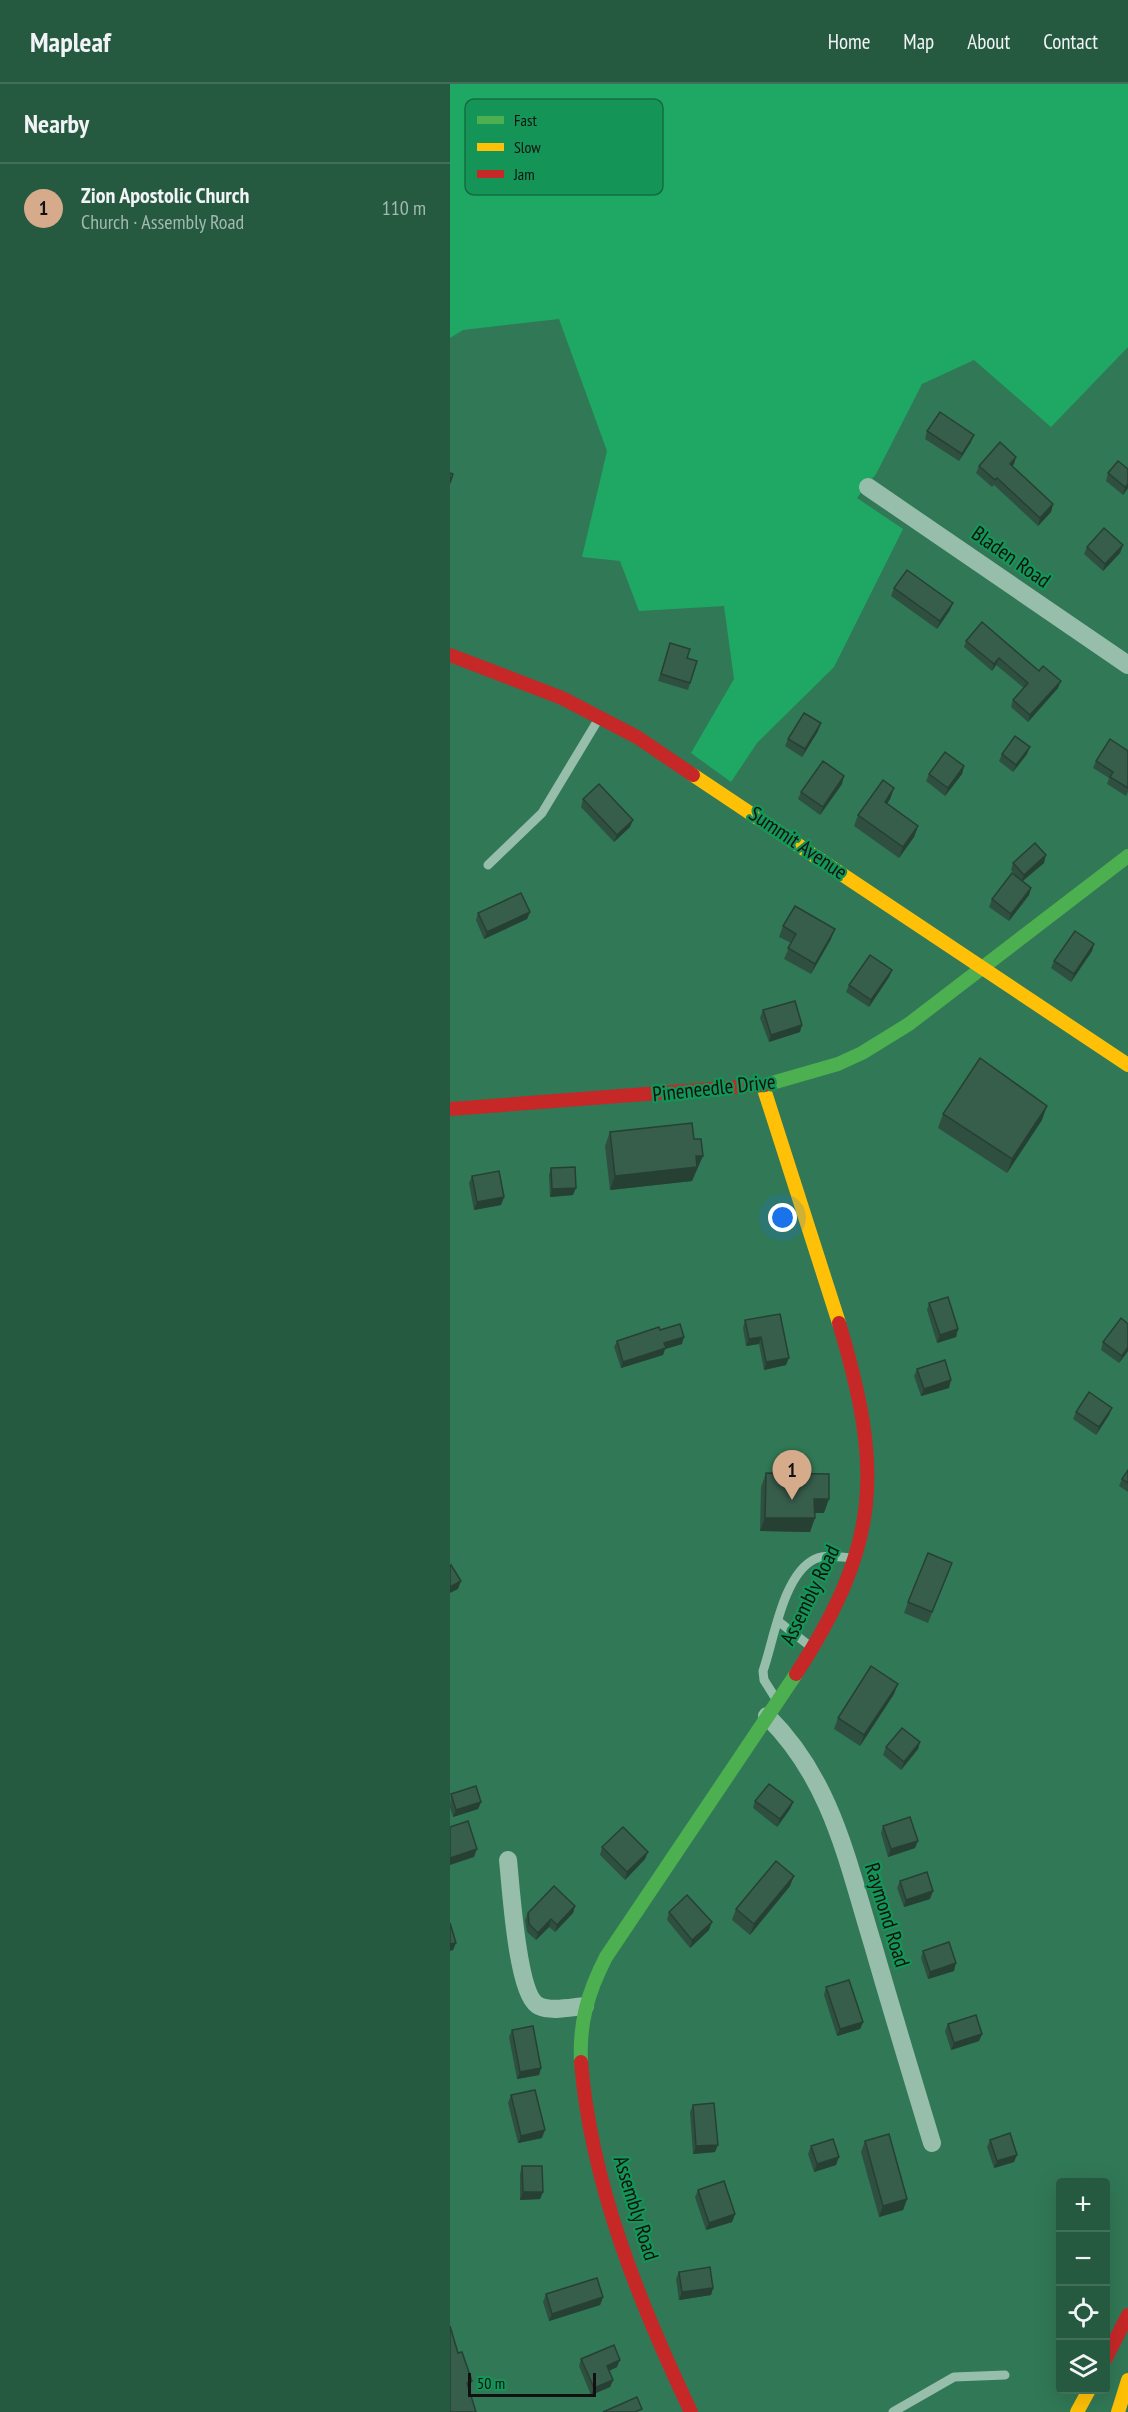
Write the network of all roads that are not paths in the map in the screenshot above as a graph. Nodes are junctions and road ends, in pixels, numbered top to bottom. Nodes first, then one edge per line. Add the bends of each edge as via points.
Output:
1 (868, 487) dead end
2 (450, 655) edge
3 (1128, 665) edge
4 (599, 718) junction
5 (1128, 856) edge
6 (488, 865) dead end
7 (982, 967) junction
8 (1128, 1065) edge
9 (763, 1086) junction
10 (450, 1109) edge
11 (855, 1558) junction
12 (778, 1620) junction
13 (810, 1647) junction
14 (777, 1700) junction
15 (767, 1716) junction
16 (508, 1860) dead end
17 (585, 2006) junction
18 (932, 2143) dead end
19 (1128, 2315) edge
20 (1110, 2350) edge
21 (1005, 2375) dead end
22 (1128, 2380) edge
23 (1087, 2394) edge
24 (691, 2412) edge
25 (893, 2412) edge
26 (1077, 2412) edge
27 (1118, 2412) edge

1 - 3 street, Bladen Road
2 - 4 main road, Summit Avenue via 562,698
4 - 6 lane via 542,813
4 - 7 main road, Summit Avenue via 712,786
5 - 7 main road, Pineneedle Drive
7 - 8 main road, Summit Avenue
7 - 9 main road, Pineneedle Drive via 909,1024 862,1053 813,1073
9 - 10 main road, Pineneedle Drive
9 - 11 main road, Assembly Road via 861,1407 869,1467 868,1494
11 - 12 lane via 816,1558 802,1570
11 - 13 main road, Assembly Road
12 - 13 lane
12 - 14 lane via 764,1671 764,1680
13 - 14 main road, Assembly Road
14 - 15 main road, Assembly Road
15 - 17 main road, Assembly Road via 616,1939
15 - 18 street, Raymond Road via 800,1752 829,1807
16 - 17 street via 521,1973 530,1999 548,2008
17 - 24 main road, Assembly Road via 582,2070 601,2172 635,2282
19 - 20 main road
21 - 25 lane via 954,2376
22 - 27 main road
23 - 26 main road

